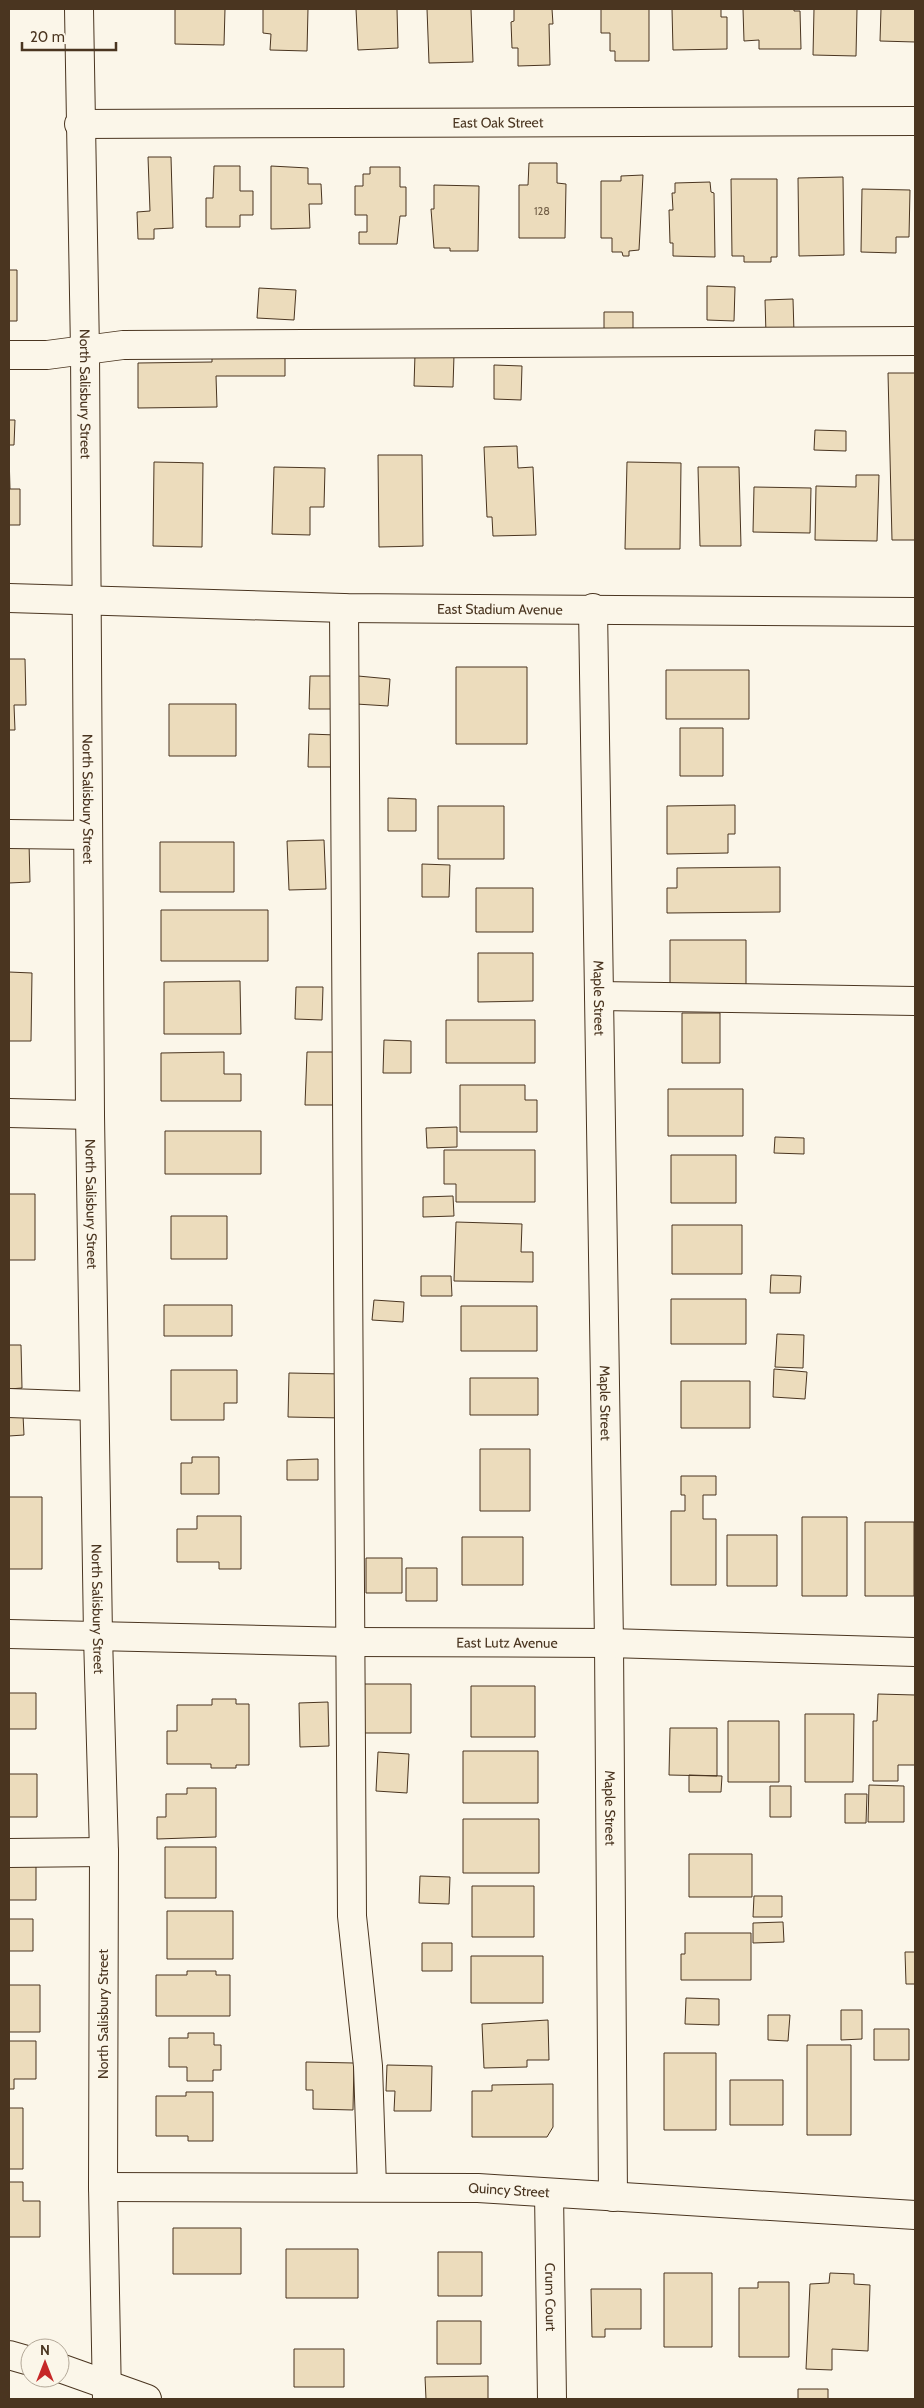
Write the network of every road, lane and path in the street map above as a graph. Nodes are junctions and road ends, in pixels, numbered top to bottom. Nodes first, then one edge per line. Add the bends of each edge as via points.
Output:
1 (79, 9) edge
2 (915, 121) edge
3 (80, 124) junction
4 (915, 341) edge
5 (86, 351) junction
6 (9, 355) edge
7 (9, 598) edge
8 (86, 601) junction
9 (344, 608) junction
10 (594, 608) junction
11 (915, 612) edge
12 (9, 834) edge
13 (88, 835) junction
14 (599, 996) junction
15 (915, 1001) edge
16 (9, 1113) edge
17 (90, 1115) junction
18 (9, 1403) edge
19 (94, 1406) junction
20 (9, 1634) edge
21 (98, 1636) junction
22 (351, 1642) junction
23 (609, 1644) junction
24 (915, 1652) edge
25 (104, 1852) junction
26 (9, 1853) edge
27 (372, 2187) junction
28 (103, 2188) junction
29 (549, 2193) junction
30 (613, 2197) junction
31 (915, 2216) edge
32 (70, 2373) edge
33 (107, 2392) edge
34 (147, 2399) edge
35 (552, 2399) edge

1 - 3 street, North Salisbury Street
2 - 3 street, East Oak Street
3 - 5 street, North Salisbury Street
4 - 5 street via 133,345
5 - 6 street
5 - 8 street, North Salisbury Street
7 - 8 street, East Stadium Avenue
8 - 9 street, East Stadium Avenue
8 - 13 street, North Salisbury Street
9 - 10 street, East Stadium Avenue
9 - 22 street
10 - 11 street, East Stadium Avenue
10 - 14 street, Maple Street
12 - 13 street
13 - 17 street, North Salisbury Street
14 - 15 street
14 - 23 street, Maple Street
16 - 17 street
17 - 19 street, North Salisbury Street
18 - 19 street
19 - 21 street, North Salisbury Street
20 - 21 street, East Lutz Avenue
21 - 22 street, East Lutz Avenue
21 - 25 street, North Salisbury Street
22 - 23 street, East Lutz Avenue
22 - 27 street via 352,1916 368,2066
23 - 24 street, East Lutz Avenue
23 - 30 street, Maple Street
25 - 26 street
25 - 28 street, North Salisbury Street
27 - 28 street, Quincy Street
27 - 29 street, Quincy Street via 478,2188
28 - 33 street, North Salisbury Street
29 - 30 street, Quincy Street
29 - 35 street, Crum Court
30 - 31 street, Quincy Street
32 - 33 street
33 - 34 street

